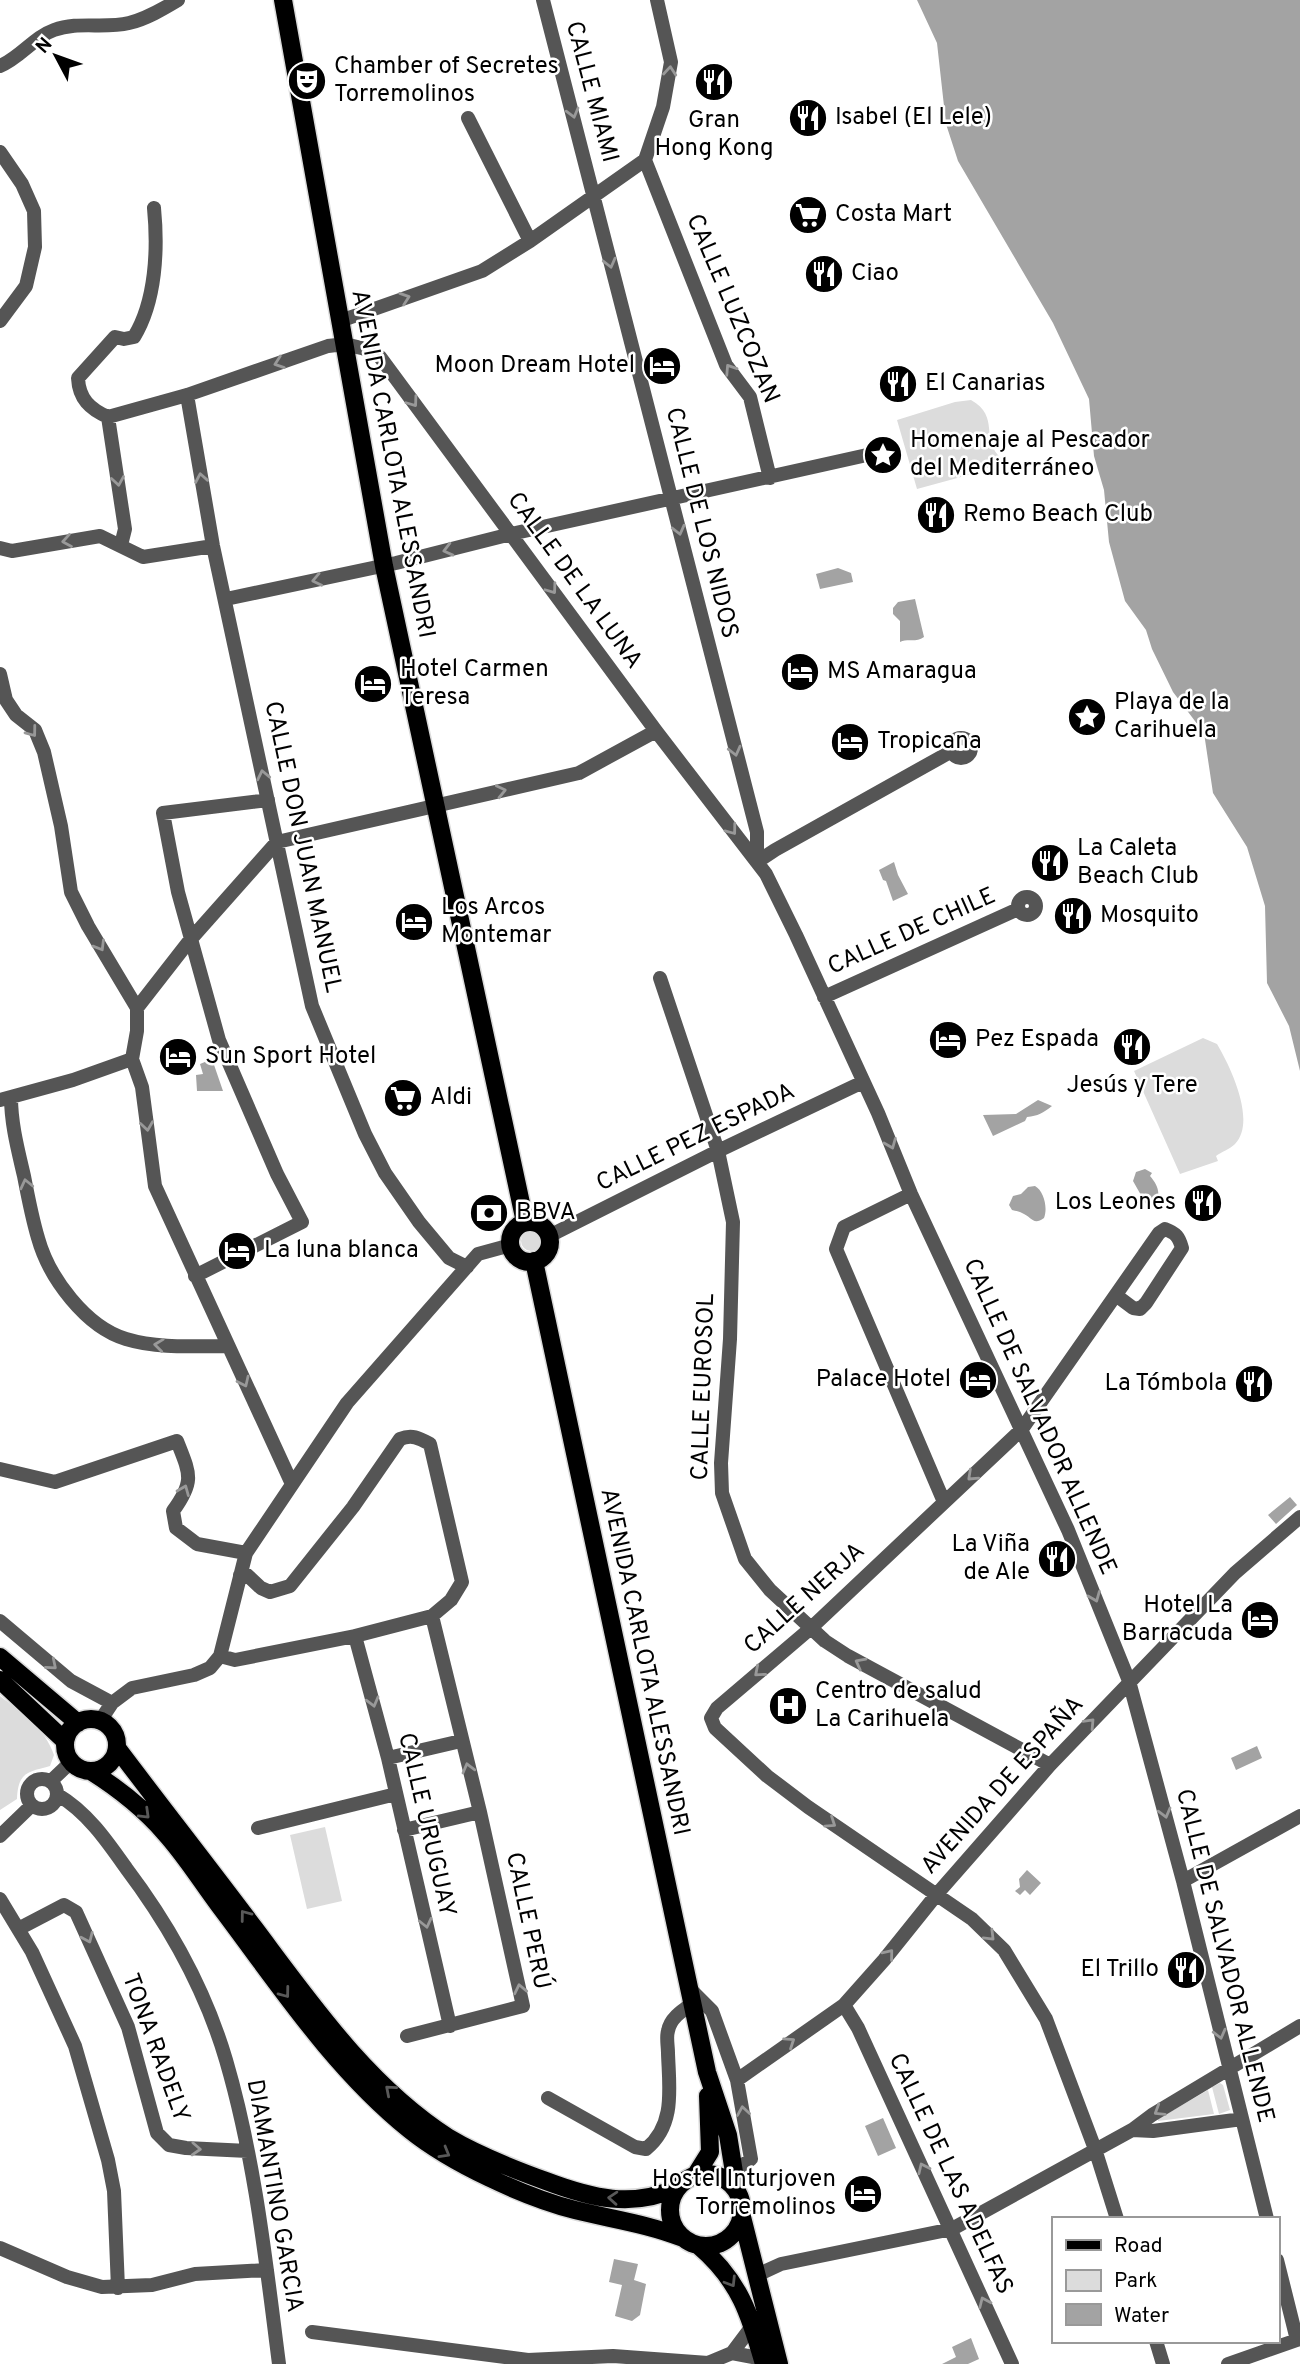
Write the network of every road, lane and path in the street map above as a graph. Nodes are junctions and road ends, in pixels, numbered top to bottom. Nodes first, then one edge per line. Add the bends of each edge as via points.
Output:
1 (178, 0) edge
2 (283, 0) edge
3 (543, 0) edge
4 (656, 0) edge
5 (0, 66) edge
6 (468, 118) dead end
7 (0, 152) edge
8 (645, 160) junction
9 (594, 196) junction
10 (154, 208) dead end
11 (530, 242) junction
12 (0, 320) edge
13 (340, 321) junction
14 (345, 344) junction
15 (187, 395) junction
16 (108, 417) junction
17 (867, 455) dead end
18 (770, 478) junction
19 (671, 500) junction
20 (511, 534) junction
21 (121, 545) junction
22 (213, 546) junction
23 (4, 548) edge
24 (384, 566) junction
25 (226, 599) junction
26 (0, 677) edge
27 (656, 731) junction
28 (952, 751) dead end
29 (268, 800) junction
30 (435, 807) junction
31 (277, 842) junction
32 (757, 862) junction
33 (1018, 909) dead end
34 (190, 940) junction
35 (660, 978) dead end
36 (824, 997) junction
37 (137, 1008) junction
38 (132, 1059) junction
39 (863, 1082) junction
40 (6, 1099) edge
41 (718, 1151) junction
42 (911, 1195) junction
43 (525, 1223) junction
44 (549, 1236) junction
45 (511, 1245) junction
46 (534, 1261) junction
47 (467, 1267) junction
48 (195, 1276) junction
49 (1116, 1296) junction
50 (227, 1346) junction
51 (1022, 1429) junction
52 (0, 1469) edge
53 (292, 1484) junction
54 (944, 1502) junction
55 (1300, 1517) edge
56 (246, 1553) junction
57 (240, 1575) junction
58 (432, 1616) junction
59 (0, 1621) edge
60 (811, 1628) junction
61 (355, 1636) junction
62 (220, 1656) junction
63 (0, 1657) edge
64 (0, 1680) edge
65 (1129, 1681) junction
66 (112, 1703) junction
67 (100, 1721) junction
68 (78, 1723) junction
69 (65, 1741) junction
70 (461, 1741) junction
71 (117, 1748) junction
72 (388, 1758) junction
73 (71, 1762) junction
74 (1050, 1765) junction
75 (92, 1772) junction
76 (55, 1788) junction
77 (396, 1794) junction
78 (32, 1805) junction
79 (480, 1812) junction
80 (1300, 1816) edge
81 (258, 1828) dead end
82 (404, 1830) junction
83 (0, 1836) edge
84 (1184, 1881) junction
85 (937, 1894) junction
86 (0, 1899) edge
87 (20, 1928) junction
88 (691, 1996) junction
89 (844, 2005) junction
90 (450, 2026) junction
91 (1300, 2026) edge
92 (407, 2036) dead end
93 (1229, 2068) junction
94 (707, 2072) junction
95 (737, 2080) junction
96 (548, 2098) dead end
97 (1242, 2119) junction
98 (1132, 2130) junction
99 (1095, 2149) junction
100 (248, 2151) junction
101 (735, 2171) junction
102 (695, 2176) junction
103 (678, 2186) junction
104 (737, 2191) junction
105 (742, 2217) junction
106 (1116, 2217) edge
107 (1266, 2217) edge
108 (952, 2229) junction
109 (682, 2238) junction
110 (699, 2246) junction
111 (0, 2248) edge
112 (1279, 2268) edge
113 (267, 2270) junction
114 (757, 2275) junction
115 (118, 2288) junction
116 (753, 2325) junction
117 (312, 2332) dead end
118 (1157, 2343) edge
119 (732, 2353) junction
120 (279, 2364) edge
121 (763, 2364) edge
122 (779, 2364) edge
123 (1012, 2364) edge
124 (1163, 2364) edge
125 (1228, 2364) edge

1 - 5 street via 128,23 49,31
2 - 13 main road, AVENIDA CARLOTA ALESSANDRI
3 -> 9 street, CALLE MIAMI
8 -> 4 street via 663,107 671,62
6 - 11 street
7 - 12 street via 34,211 35,247 26,286
8 - 9 street
18 -> 8 street, CALLE LUZCOZAN via 750,397 726,365
9 - 11 street
9 -> 19 street, CALLE DE LOS NIDOS
10 - 16 street via 156,233 144,321 134,337 115,337 78,378 87,405
13 -> 11 street via 482,271
13 - 14 main road, AVENIDA CARLOTA ALESSANDRI
14 -> 15 street
14 -> 20 street, CALLE DE LA LUNA via 380,357
14 - 24 main road, AVENIDA CARLOTA ALESSANDRI
15 - 16 street
22 -> 15 street, CALLE DON JUAN MANUEL
16 -> 21 street via 125,529
17 - 18 street
18 - 19 street
19 - 20 street
19 -> 32 street, CALLE DE LOS NIDOS via 757,832
20 -> 24 street
20 -> 27 street, CALLE DE LA LUNA
21 - 22 street via 143,557
21 -> 23 street via 100,536
22 - 25 street, CALLE DON JUAN MANUEL
24 -> 25 street
24 - 30 main road, AVENIDA CARLOTA ALESSANDRI
29 -> 25 street, CALLE DON JUAN MANUEL
26 -> 37 street via 6,700 34,730 44,752 71,892
30 -> 27 street via 579,773
27 -> 32 street, CALLE DE LA LUNA
28 - 32 street
29 - 31 street, CALLE DON JUAN MANUEL
29 - 34 street via 163,813
30 - 31 street
30 - 43 main road, AVENIDA CARLOTA ALESSANDRI
31 - 34 street
31 - 47 street, CALLE DON JUAN MANUEL via 312,1006 365,1134 419,1223 449,1258
32 - 36 street, CALLE DE SALVADOR ALLENDE
33 - 36 street, CALLE DE CHILE
34 - 37 street
34 - 48 street via 219,1040 302,1222
35 - 41 street, CALLE EUROSOL
36 - 39 street, CALLE DE SALVADOR ALLENDE
37 - 38 street
38 - 40 street
38 -> 48 street via 142,1087 155,1186
39 - 41 street, CALLE PEZ ESPADA
39 -> 42 street, CALLE DE SALVADOR ALLENDE
50 -> 40 street via 162,1347 125,1339 101,1327 76,1305 38,1240
41 - 44 street, CALLE PEZ ESPADA
41 - 60 street, CALLE EUROSOL via 733,1222 722,1493 745,1559
42 - 51 street, CALLE DE SALVADOR ALLENDE
42 - 54 street via 844,1227 836,1249
43 - 44 main road via 538,1223
43 - 45 main road via 514,1230
44 - 46 main road via 546,1254
45 - 46 main road via 520,1258
45 - 47 street via 478,1254
46 - 88 main road, AVENIDA CARLOTA ALESSANDRI
47 - 53 street via 347,1404
48 - 50 street
49 - 49 street, CALLE NERJA via 1133,1308 1146,1303 1182,1248 1179,1238 1166,1229 1159,1233
49 - 51 street, CALLE NERJA
50 -> 53 street
51 -> 54 street, CALLE NERJA
51 -> 65 street, CALLE DE SALVADOR ALLENDE
56 -> 52 street via 197,1544 176,1528 173,1511 186,1493 189,1479 177,1441 55,1482
53 - 56 street
54 - 60 street, CALLE NERJA
55 - 65 street, AVENIDA DE ESPAÑA via 1235,1573
56 - 57 street
57 - 58 street via 246,1574 270,1591 290,1586 354,1507 400,1439 418,1437 430,1444 461,1582 451,1600
57 - 62 street
58 - 61 street
58 - 70 street, CALLE PERÚ
59 -> 66 street via 71,1681
74 -> 60 street, CALLE EUROSOL via 848,1656
60 -> 85 street, CALLE NERJA via 717,1708 711,1717 715,1728 808,1807
61 - 62 street via 235,1660
61 -> 72 street, CALLE URUGUAY
62 - 66 street via 210,1668 194,1675 132,1688
63 - 68 main road
64 - 69 main road
74 -> 65 street, AVENIDA DE ESPAÑA
65 -> 84 street, CALLE DE SALVADOR ALLENDE
66 - 67 street
67 - 68 main road
67 - 71 main road via 113,1731
68 - 69 main road
69 - 73 main road
70 - 72 street
79 -> 70 street, CALLE PERÚ
71 - 75 main road via 105,1768
103 -> 71 main road via 660,2196 639,2199 578,2193 477,2153 423,2119 335,2035
72 - 77 street, CALLE URUGUAY
73 - 75 main road
73 - 76 street
74 - 85 street, AVENIDA DE ESPAÑA
75 -> 109 main road via 120,1790 165,1833 323,2044 369,2095 411,2131 441,2152 524,2193
76 - 78 street via 50,1807
76 - 78 street via 41,1778 30,1785 27,1796
76 - 100 street, DIAMANTINO GARCIA via 97,1829 157,1908 205,2002 222,2048
77 - 81 street
77 - 82 street, CALLE URUGUAY
78 - 83 street
79 - 82 street
90 -> 79 street, CALLE PERÚ via 523,2006
80 - 84 street
82 -> 90 street, CALLE URUGUAY
84 -> 93 street, CALLE DE SALVADOR ALLENDE
89 -> 85 street, AVENIDA DE ESPAÑA
85 -> 99 street via 1004,1950 1046,2019
86 - 87 street
87 -> 100 street, TONA RADELY via 64,1905 76,1912 128,2027 157,2133 169,2145
87 - 115 street via 75,2046 108,2160 114,2191
88 - 94 main road, AVENIDA CARLOTA ALESSANDRI
88 - 95 street via 712,2011
88 - 96 street via 667,2030 670,2103 667,2120 646,2149
95 -> 89 street, AVENIDA DE ESPAÑA
108 -> 89 street, CALLE DE LAS ADELFAS
90 - 92 street, CALLE PERÚ
91 - 93 street
93 - 97 street, CALLE DE SALVADOR ALLENDE
93 -> 98 street
94 - 101 main road, AVENIDA CARLOTA ALESSANDRI
94 - 102 main road, AVENIDA CARLOTA ALESSANDRI via 710,2152
101 -> 95 street via 751,2159
97 - 98 street
97 - 107 street, CALLE DE SALVADOR ALLENDE
98 - 99 street
99 - 106 street
99 - 108 street
100 - 113 street, DIAMANTINO GARCIA
101 - 104 main road, AVENIDA CARLOTA ALESSANDRI
102 - 103 main road
102 - 104 main road via 719,2176
103 - 109 main road via 670,2208
104 - 105 main road
105 - 110 main road via 731,2237
105 - 114 main road
108 - 114 street via 781,2264
123 -> 108 street, CALLE DE LAS ADELFAS
109 - 110 main road
110 -> 116 main road via 732,2279
111 - 115 street via 68,2277
112 - 125 street via 1297,2340
113 - 115 street via 195,2274
113 - 120 street, DIAMANTINO GARCIA
114 - 122 main road
116 - 119 street
116 - 121 main road
117 - 119 street via 528,2360 612,2356 708,2363
118 - 124 street
119 - 121 street

